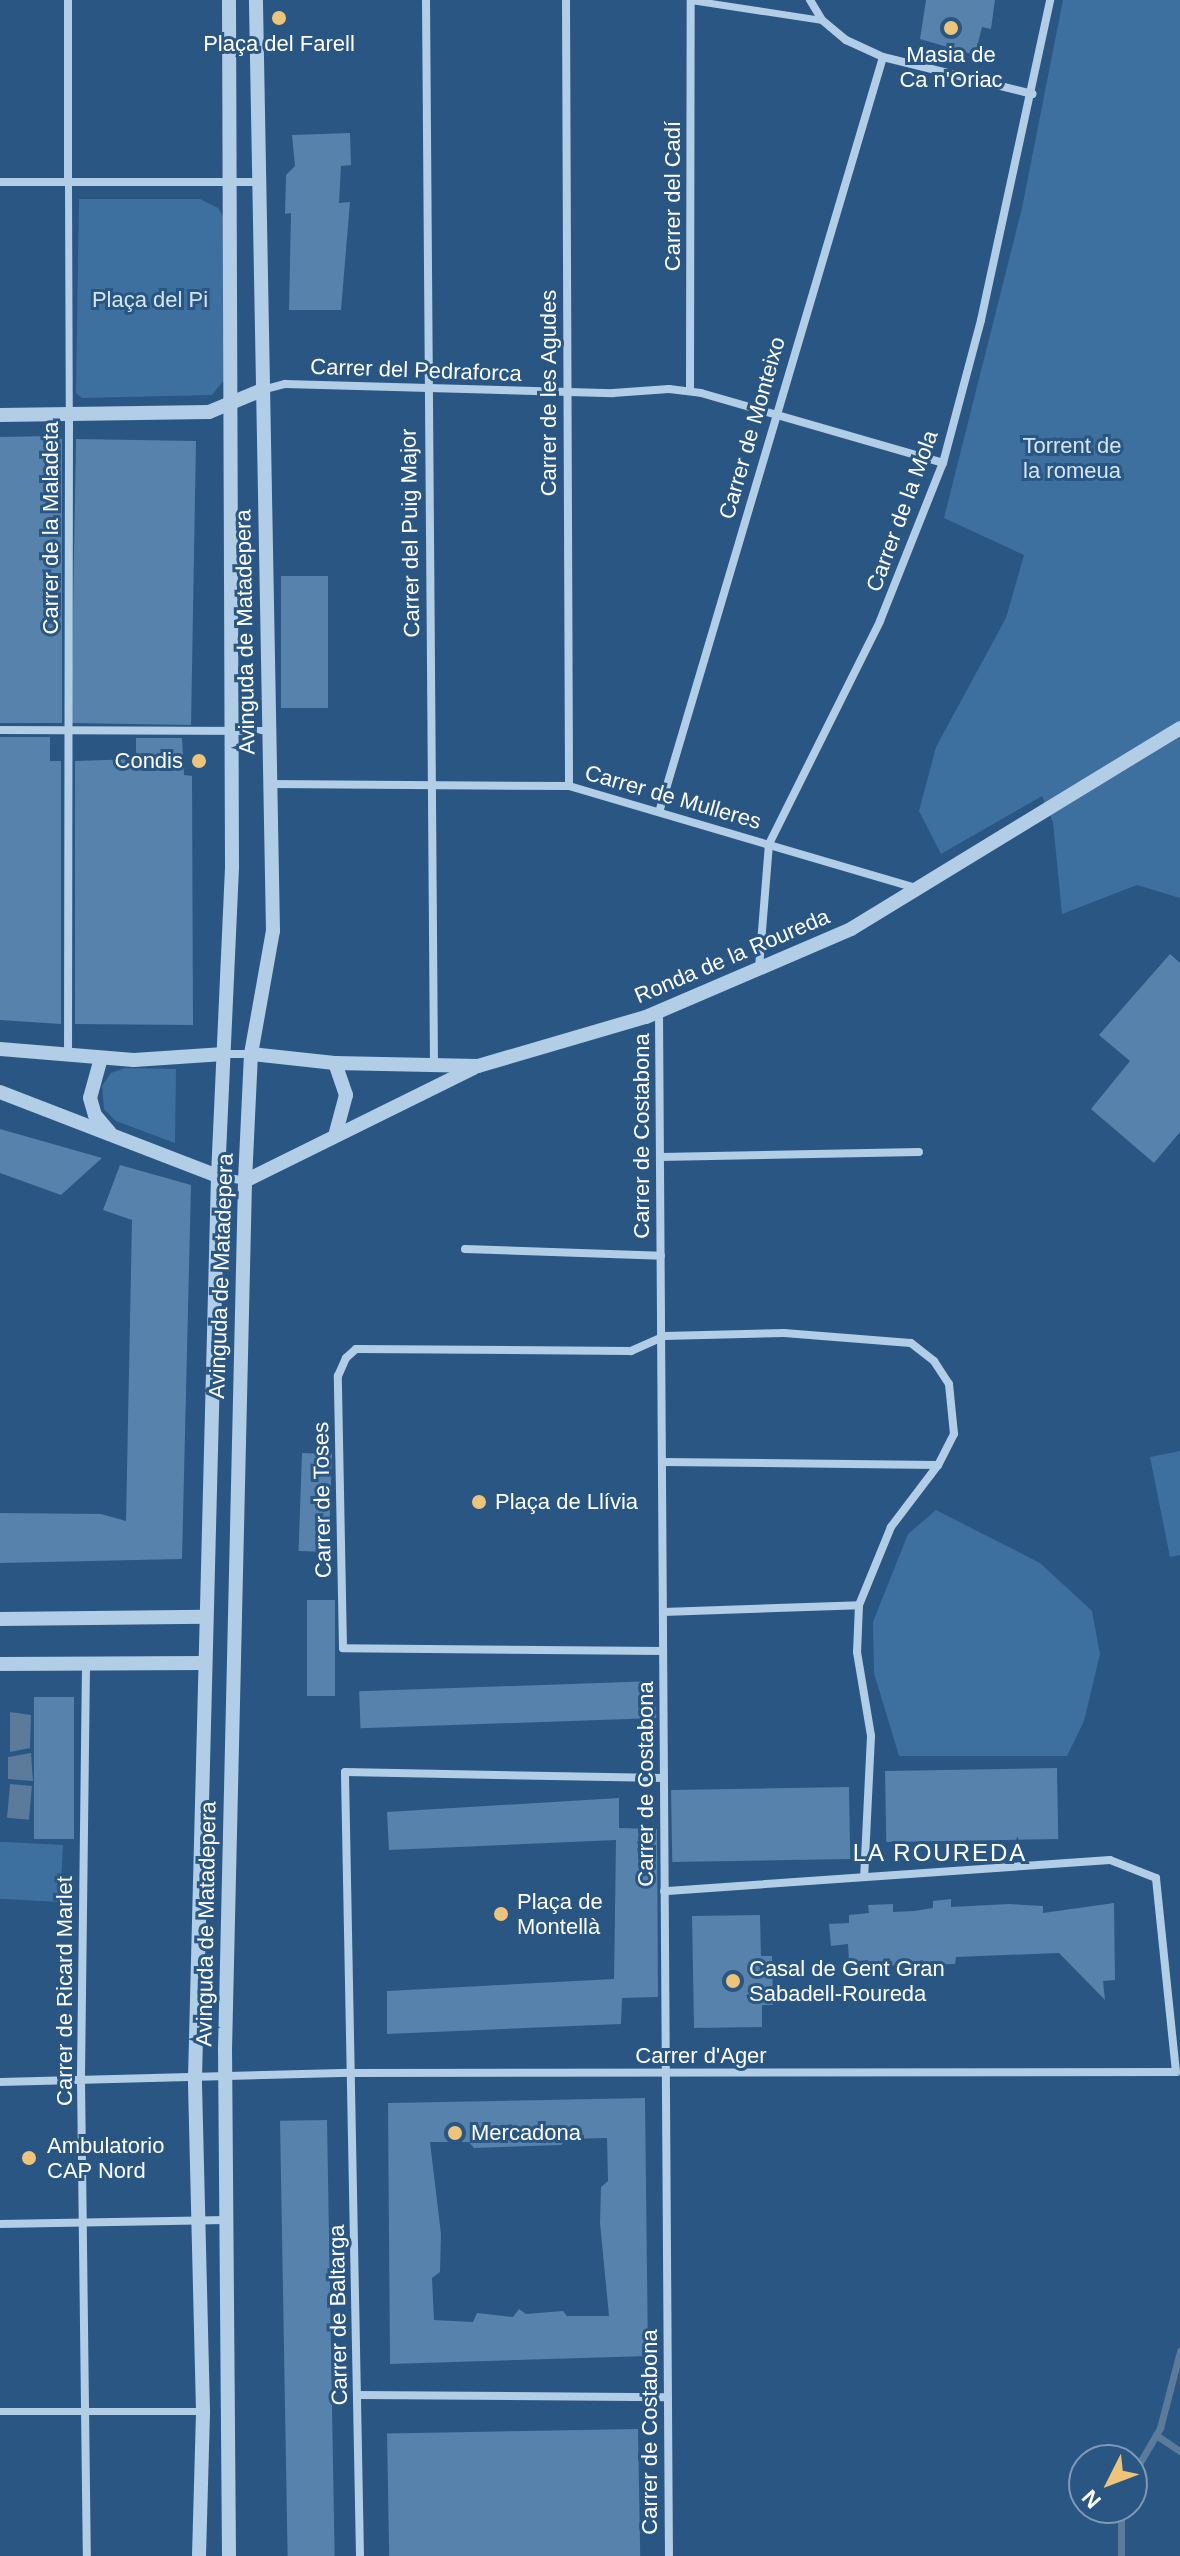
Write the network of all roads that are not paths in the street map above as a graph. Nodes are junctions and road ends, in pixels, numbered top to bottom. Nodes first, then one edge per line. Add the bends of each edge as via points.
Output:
1 (68, 0) edge
2 (229, 0) edge
3 (256, 0) edge
4 (426, 0) edge
5 (566, 0) edge
6 (691, 0) edge
7 (810, 0) edge
8 (1050, 0) edge
9 (822, 20) junction
10 (883, 57) junction
11 (1033, 94) junction
12 (0, 182) edge
13 (229, 182) junction
14 (259, 182) junction
15 (68, 183) junction
16 (426, 388) junction
17 (262, 390) junction
18 (690, 391) junction
19 (566, 392) junction
20 (230, 402) junction
21 (775, 414) junction
22 (0, 415) edge
23 (69, 416) junction
24 (943, 463) junction
25 (1180, 728) edge
26 (0, 730) edge
27 (231, 730) junction
28 (269, 731) junction
29 (68, 732) junction
30 (270, 784) junction
31 (431, 786) junction
32 (569, 786) junction
33 (660, 809) junction
34 (769, 844) junction
35 (916, 888) junction
36 (759, 970) junction
37 (659, 1012) junction
38 (0, 1049) edge
39 (224, 1054) junction
40 (251, 1054) junction
41 (68, 1056) junction
42 (101, 1058) junction
43 (335, 1063) junction
44 (434, 1065) junction
45 (478, 1066) junction
46 (0, 1092) edge
47 (110, 1133) junction
48 (336, 1133) junction
49 (919, 1152) dead end
50 (660, 1157) junction
51 (218, 1176) junction
52 (245, 1181) junction
53 (465, 1249) dead end
54 (661, 1256) junction
55 (664, 1336) junction
56 (662, 1462) junction
57 (938, 1465) junction
58 (859, 1605) junction
59 (663, 1612) junction
60 (206, 1617) junction
61 (0, 1619) edge
62 (663, 1651) junction
63 (205, 1663) junction
64 (0, 1664) edge
65 (86, 1666) junction
66 (664, 1778) junction
67 (864, 1877) junction
68 (664, 1891) junction
69 (351, 2073) junction
70 (664, 2074) junction
71 (225, 2075) junction
72 (195, 2078) junction
73 (81, 2080) junction
74 (0, 2082) edge
75 (197, 2219) junction
76 (226, 2220) junction
77 (86, 2223) junction
78 (0, 2224) edge
79 (357, 2395) junction
80 (668, 2397) junction
81 (0, 2411) edge
82 (86, 2411) junction
83 (203, 2411) junction
84 (87, 2556) edge
85 (199, 2556) edge
86 (229, 2556) edge
87 (360, 2556) edge
88 (669, 2556) edge

1 - 15 street, Carrer de la Maladeta
2 - 13 street, Avinguda de Matadepera
3 - 14 street, Avinguda de Matadepera
4 - 16 street, Carrer del Puig Major
5 - 19 street, Carrer de les Agudes
6 - 9 street
6 - 18 street, Carrer del Cadí
7 - 9 street
8 - 11 street, Carrer de la Mola
9 - 10 street via 846,40
10 - 11 street
10 - 21 street, Carrer de Monteixo
11 - 24 street, Carrer de la Mola
12 - 15 street
13 - 14 street
13 - 15 street
13 - 20 street, Avinguda de Matadepera
14 - 17 street, Avinguda de Matadepera
15 - 23 street, Carrer de la Maladeta
16 - 17 street, Carrer del Pedraforca via 285,384
16 - 19 street, Carrer del Pedraforca
16 - 31 street, Carrer del Puig Major
17 - 20 street
17 - 28 street, Avinguda de Matadepera
18 - 19 street, Carrer del Pedraforca
18 - 21 street, Carrer del Pedraforca
19 - 32 street, Carrer de les Agudes
20 - 23 street via 209,412
20 - 27 street, Avinguda de Matadepera
21 - 24 street, Carrer del Pedraforca
21 - 33 street, Carrer de Monteixo
22 - 23 street
23 - 29 street, Carrer de la Maladeta
24 - 34 street, Carrer de la Mola via 880,621
25 - 35 street, Ronda de la Roureda
26 - 29 street
27 - 28 street
27 - 29 street
27 - 39 street, Avinguda de Matadepera
28 - 30 street, Avinguda de Matadepera
29 - 41 street, Carrer de la Maladeta
30 - 31 street, Carrer de Mulleres
30 - 40 street, Avinguda de Matadepera via 273,931
31 - 32 street, Carrer de Mulleres
31 - 44 street, Carrer del Puig Major
32 - 33 street, Carrer de Mulleres
33 - 34 street, Carrer de Mulleres
34 - 35 street, Carrer de Mulleres
34 - 36 street, Carrer de la Mola
35 - 36 street, Ronda de la Roureda via 851,929
36 - 37 street, Ronda de la Roureda
37 - 45 street, Ronda de la Roureda
37 - 50 street, Carrer de Costabona
38 - 41 street
39 - 40 street
39 - 42 street
39 - 51 street, Avinguda de Matadepera
40 - 43 street, Ronda de la Roureda
40 - 52 street, Avinguda de Matadepera
41 - 42 street
42 - 47 street via 90,1098
43 - 44 street, Ronda de la Roureda
43 - 48 street via 346,1095
44 - 45 street, Ronda de la Roureda
45 - 48 street
46 - 47 street
47 - 51 street
48 - 52 street
49 - 50 street
50 - 54 street, Carrer de Costabona
51 - 52 street
51 - 60 street, Avinguda de Matadepera
52 - 71 street, Avinguda de Matadepera
53 - 54 street
54 - 55 street, Carrer de Costabona
55 - 56 street, Carrer de Costabona
55 - 57 street via 784,1333 911,1343 934,1361 949,1384 954,1434
55 - 62 street, Carrer de Toses via 631,1351 356,1349 338,1376 343,1648
56 - 57 street
56 - 59 street, Carrer de Costabona
57 - 58 street via 891,1527
58 - 59 street
58 - 67 street via 857,1652 871,1746
59 - 62 street, Carrer de Costabona
60 - 61 street
60 - 63 street, Avinguda de Matadepera
62 - 66 street, Carrer de Costabona
63 - 65 street
63 - 72 street, Avinguda de Matadepera
64 - 65 street
65 - 73 street, Carrer de Ricard Marlet
66 - 68 street, Carrer de Costabona
66 - 69 street, Carrer de Baltarga via 345,1772
67 - 68 street
67 - 70 street, Carrer d'Ager via 1110,1860 1156,1878 1176,2072
68 - 70 street, Carrer de Costabona
69 - 70 street, Carrer d'Ager
69 - 71 street, Carrer d'Ager
69 - 79 street, Carrer de Baltarga
70 - 80 street, Carrer de Costabona
71 - 72 street, Carrer d'Ager
71 - 76 street, Avinguda de Matadepera
72 - 73 street, Carrer d'Ager
72 - 75 street, Avinguda de Matadepera
73 - 74 street, Carrer d'Ager
73 - 77 street, Carrer de Ricard Marlet
75 - 76 street
75 - 77 street
75 - 83 street, Avinguda de Matadepera
76 - 86 street, Avinguda de Matadepera
77 - 78 street
77 - 82 street, Carrer de Ricard Marlet
79 - 80 street
79 - 87 street, Carrer de Baltarga
80 - 88 street, Carrer de Costabona
81 - 82 street
82 - 83 street
82 - 84 street, Carrer de Ricard Marlet
83 - 85 street, Avinguda de Matadepera

